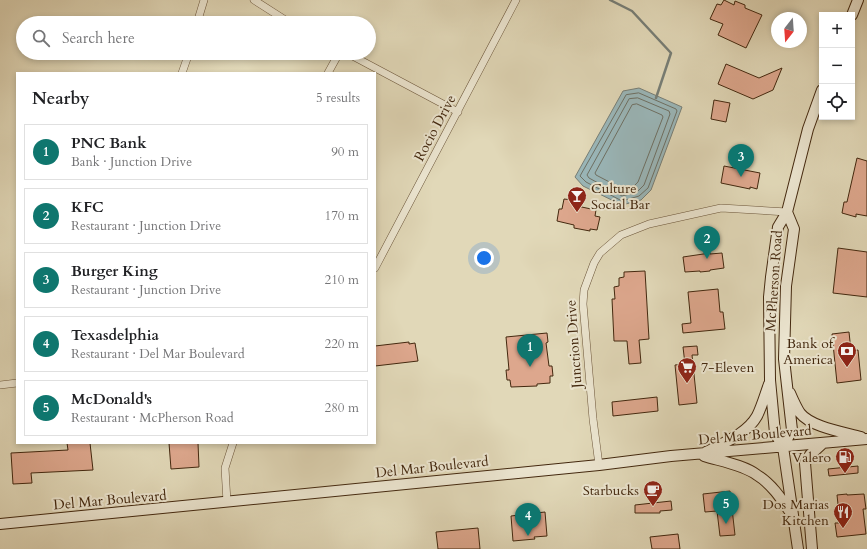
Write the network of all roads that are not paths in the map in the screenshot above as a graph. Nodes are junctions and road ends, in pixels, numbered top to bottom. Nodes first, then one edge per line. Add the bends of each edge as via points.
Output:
1 (204, 0) edge
2 (254, 0) edge
3 (516, 0) edge
4 (858, 0) edge
5 (853, 12) edge
6 (199, 16) edge
7 (279, 16) edge
8 (187, 60) edge
9 (335, 60) edge
10 (360, 60) edge
11 (182, 72) edge
12 (329, 72) edge
13 (819, 98) edge
14 (458, 112) junction
15 (787, 212) junction
16 (376, 266) edge
17 (770, 380) junction
18 (16, 383) edge
19 (786, 384) junction
20 (0, 385) edge
21 (867, 439) edge
22 (823, 443) junction
23 (233, 444) edge
24 (783, 447) junction
25 (700, 454) junction
26 (599, 465) junction
27 (227, 502) junction
28 (794, 520) junction
29 (0, 524) edge
30 (798, 549) edge
31 (812, 549) edge

1 - 6 street
2 - 7 street
3 - 14 street, Rocio Drive
4 - 5 main road
8 - 11 street
9 - 12 street
10 - 14 street
13 - 15 main road, McPherson Road via 808,129
14 - 16 street, Rocio Drive
15 - 17 main road, McPherson Road via 778,227 769,297
15 - 19 main road, McPherson Road via 794,229 786,286
15 - 26 street, Junction Drive via 721,208 635,228 621,235 600,253 587,278 583,304
17 - 24 main road, McPherson Road via 775,432
17 - 25 main road via 759,412 749,426 736,436
18 - 20 street
19 - 21 main road via 795,404 807,419 818,425
19 - 24 main road, McPherson Road via 792,430
21 - 22 main road, Del Mar Boulevard
22 - 24 main road, Del Mar Boulevard
22 - 31 main road via 805,463
23 - 27 street via 225,468
24 - 25 main road, Del Mar Boulevard
24 - 28 main road, McPherson Road
25 - 26 main road, Del Mar Boulevard
25 - 28 main road via 756,474 780,496
26 - 27 main road, Del Mar Boulevard
27 - 29 main road, Del Mar Boulevard
28 - 30 main road, McPherson Road

